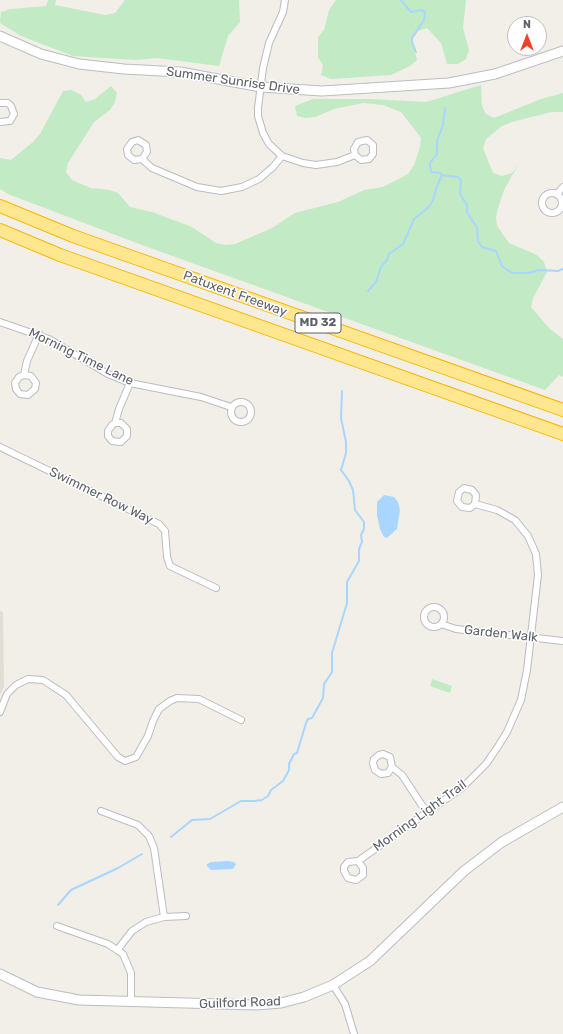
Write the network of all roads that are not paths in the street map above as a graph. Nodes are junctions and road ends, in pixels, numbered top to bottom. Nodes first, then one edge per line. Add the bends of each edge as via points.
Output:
1 (285, 0) edge
2 (0, 36) edge
3 (563, 51) edge
4 (261, 87) junction
5 (0, 103) edge
6 (0, 122) edge
7 (355, 155) dead end
8 (282, 156) junction
9 (142, 159) dead end
10 (563, 187) edge
11 (557, 194) dead end
12 (0, 200) edge
13 (0, 206) edge
14 (1, 230) edge
15 (73, 236) junction
16 (0, 322) edge
17 (39, 334) junction
18 (24, 375) dead end
19 (130, 383) junction
20 (231, 407) dead end
21 (563, 410) edge
22 (116, 423) dead end
23 (563, 434) edge
24 (0, 447) edge
25 (475, 504) dead end
26 (216, 588) dead end
27 (441, 624) dead end
28 (531, 638) junction
29 (563, 641) edge
30 (0, 712) edge
31 (241, 720) dead end
32 (392, 767) dead end
33 (563, 807) edge
34 (101, 811) dead end
35 (427, 813) junction
36 (358, 861) dead end
37 (164, 916) junction
38 (186, 916) dead end
39 (57, 926) dead end
40 (118, 949) junction
41 (0, 974) edge
42 (333, 985) junction
43 (131, 1003) junction
44 (354, 1034) edge

1 - 4 street via 283,12 266,55
2 - 4 main road, Summer Sunrise Drive via 41,54 79,64 180,72
3 - 4 main road, Summer Sunrise Drive via 495,74 448,83 322,91
4 - 8 street via 258,108 260,124 269,144
5 - 6 street via 12,106 14,114 10,120
7 - 8 street via 337,162 316,165
8 - 9 street via 260,179 242,187 221,191 197,186 152,168
10 - 11 street
12 - 15 highway
13 - 15 highway, Patuxent Freeway / MD 32
14 - 23 highway, Patuxent Freeway / MD 32 via 60,255
15 - 21 highway, Patuxent Freeway / MD 32
16 - 17 street, Morning Time Lane
17 - 18 street
17 - 19 street, Morning Time Lane via 108,374
19 - 20 street, Morning Time Lane
19 - 22 street
24 - 26 street, Swimmer Row Way via 159,524 165,531 170,566
25 - 28 street, Morning Light Trail via 497,510 515,520 533,545 538,575
27 - 28 street, Garden Walk via 456,630
28 - 29 street, Garden Walk
28 - 35 street, Morning Light Trail via 525,684 507,732 486,764 463,787
30 - 31 street via 7,694 16,685 28,680 43,680 66,695 118,757 125,761 136,757 159,709 170,700 199,699
32 - 35 street via 402,775
33 - 42 main road, Guilford Road via 487,853 446,888 381,952
34 - 37 street via 138,825 149,836 154,848
35 - 36 street, Morning Light Trail
37 - 38 street
37 - 40 street via 138,927
39 - 40 street
40 - 43 street via 129,966
41 - 43 main road, Guilford Road via 37,992 58,997
42 - 43 main road, Guilford Road via 304,997 270,1005
42 - 44 street via 344,1004

